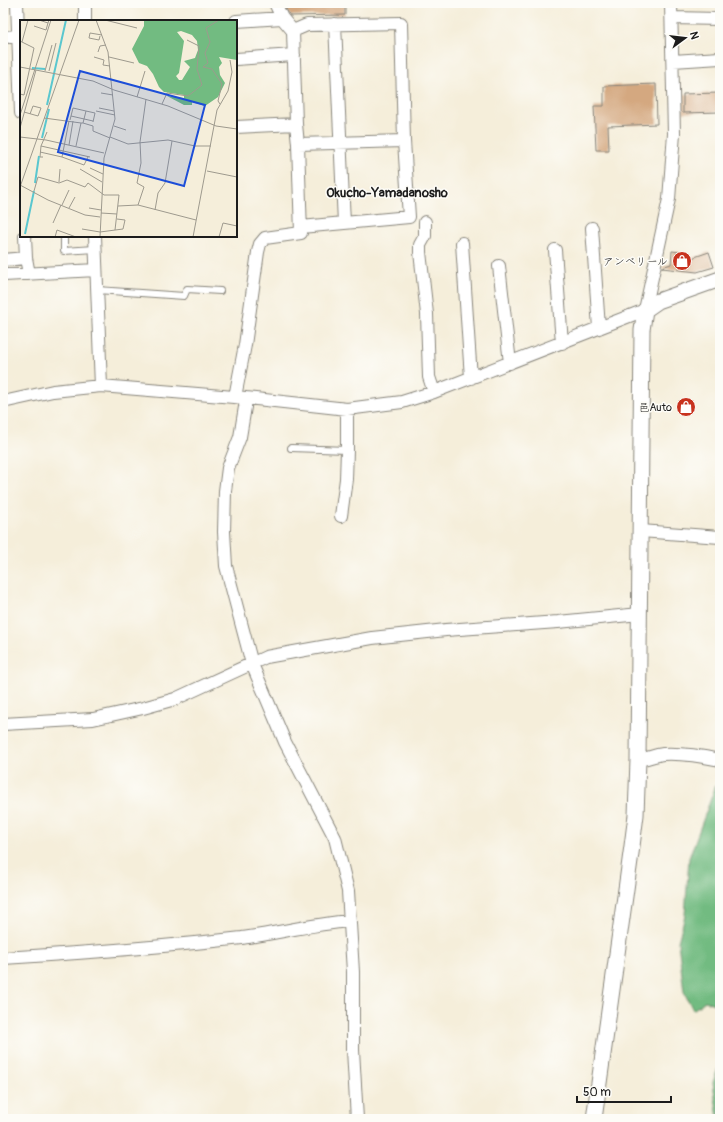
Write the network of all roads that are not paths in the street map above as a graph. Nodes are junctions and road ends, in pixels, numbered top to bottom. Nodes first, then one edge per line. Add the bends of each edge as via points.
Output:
1 (18, 3) edge
2 (85, 3) edge
3 (275, 3) edge
4 (671, 3) edge
5 (282, 18) junction
6 (672, 18) junction
7 (720, 19) edge
8 (85, 20) edge
9 (237, 21) edge
10 (336, 24) junction
11 (293, 31) junction
12 (20, 36) edge
13 (3, 37) edge
14 (294, 55) junction
15 (720, 58) edge
16 (237, 59) edge
17 (673, 61) junction
18 (296, 124) junction
19 (237, 127) edge
20 (404, 141) junction
21 (341, 143) junction
22 (298, 144) junction
23 (425, 222) dead end
24 (344, 223) junction
25 (301, 226) junction
26 (592, 228) dead end
27 (25, 237) edge
28 (64, 237) edge
29 (95, 237) edge
30 (462, 243) dead end
31 (95, 249) junction
32 (555, 250) dead end
33 (26, 258) junction
34 (3, 260) edge
35 (499, 266) dead end
36 (96, 270) junction
37 (29, 274) junction
38 (4, 275) dead end
39 (720, 279) edge
40 (97, 290) junction
41 (220, 291) dead end
42 (645, 310) junction
43 (599, 328) junction
44 (562, 343) junction
45 (510, 363) junction
46 (471, 378) junction
47 (101, 386) junction
48 (434, 392) junction
49 (240, 398) junction
50 (3, 402) edge
51 (346, 409) junction
52 (291, 448) dead end
53 (347, 450) junction
54 (341, 516) dead end
55 (641, 531) junction
56 (720, 537) edge
57 (640, 614) junction
58 (252, 664) junction
59 (3, 724) edge
60 (638, 760) junction
61 (720, 760) edge
62 (350, 921) junction
63 (3, 958) edge
64 (357, 1119) edge
65 (594, 1119) edge

1 - 12 street
2 - 8 street
3 - 5 street
4 - 6 street
5 - 9 street
5 - 11 street
6 - 7 street
6 - 17 street
10 - 11 street via 306,25
10 - 20 street via 401,23
10 - 21 street
11 - 14 street
12 - 13 street
14 - 16 street
14 - 18 street
15 - 17 street
17 - 42 street via 674,134 669,199
18 - 19 street
18 - 22 street
20 - 21 street
20 - 24 street via 408,217
21 - 22 street
21 - 24 street
22 - 25 street
23 - 48 street via 425,236 420,245 420,252 427,314 429,377
24 - 25 street
25 - 49 street via 301,233 265,238 260,244
26 - 43 street
27 - 33 street
28 - 31 lane via 64,251
29 - 31 street
30 - 46 street
31 - 36 street
32 - 44 street
33 - 34 street
33 - 37 street
35 - 45 street
36 - 37 street
36 - 40 street
37 - 38 street
39 - 42 street via 658,301
40 - 41 lane via 184,296 187,289
40 - 47 street
42 - 43 street
42 - 55 street via 642,330
43 - 44 street
44 - 45 street
45 - 46 street
46 - 48 street
47 - 49 street
47 - 50 street via 53,391
48 - 51 street via 402,402
49 - 51 street
49 - 58 street via 245,407 240,437 228,468 224,532 226,566
51 - 53 street
52 - 53 lane
53 - 54 street
55 - 56 street
55 - 57 street
57 - 58 street via 372,638 266,657
57 - 60 street
58 - 59 street via 175,699 143,708 92,719
58 - 62 street via 285,742 335,838 348,891
60 - 61 street via 662,754
60 - 65 street via 636,814
62 - 63 street via 326,923 267,935 211,941 92,953
62 - 64 street

